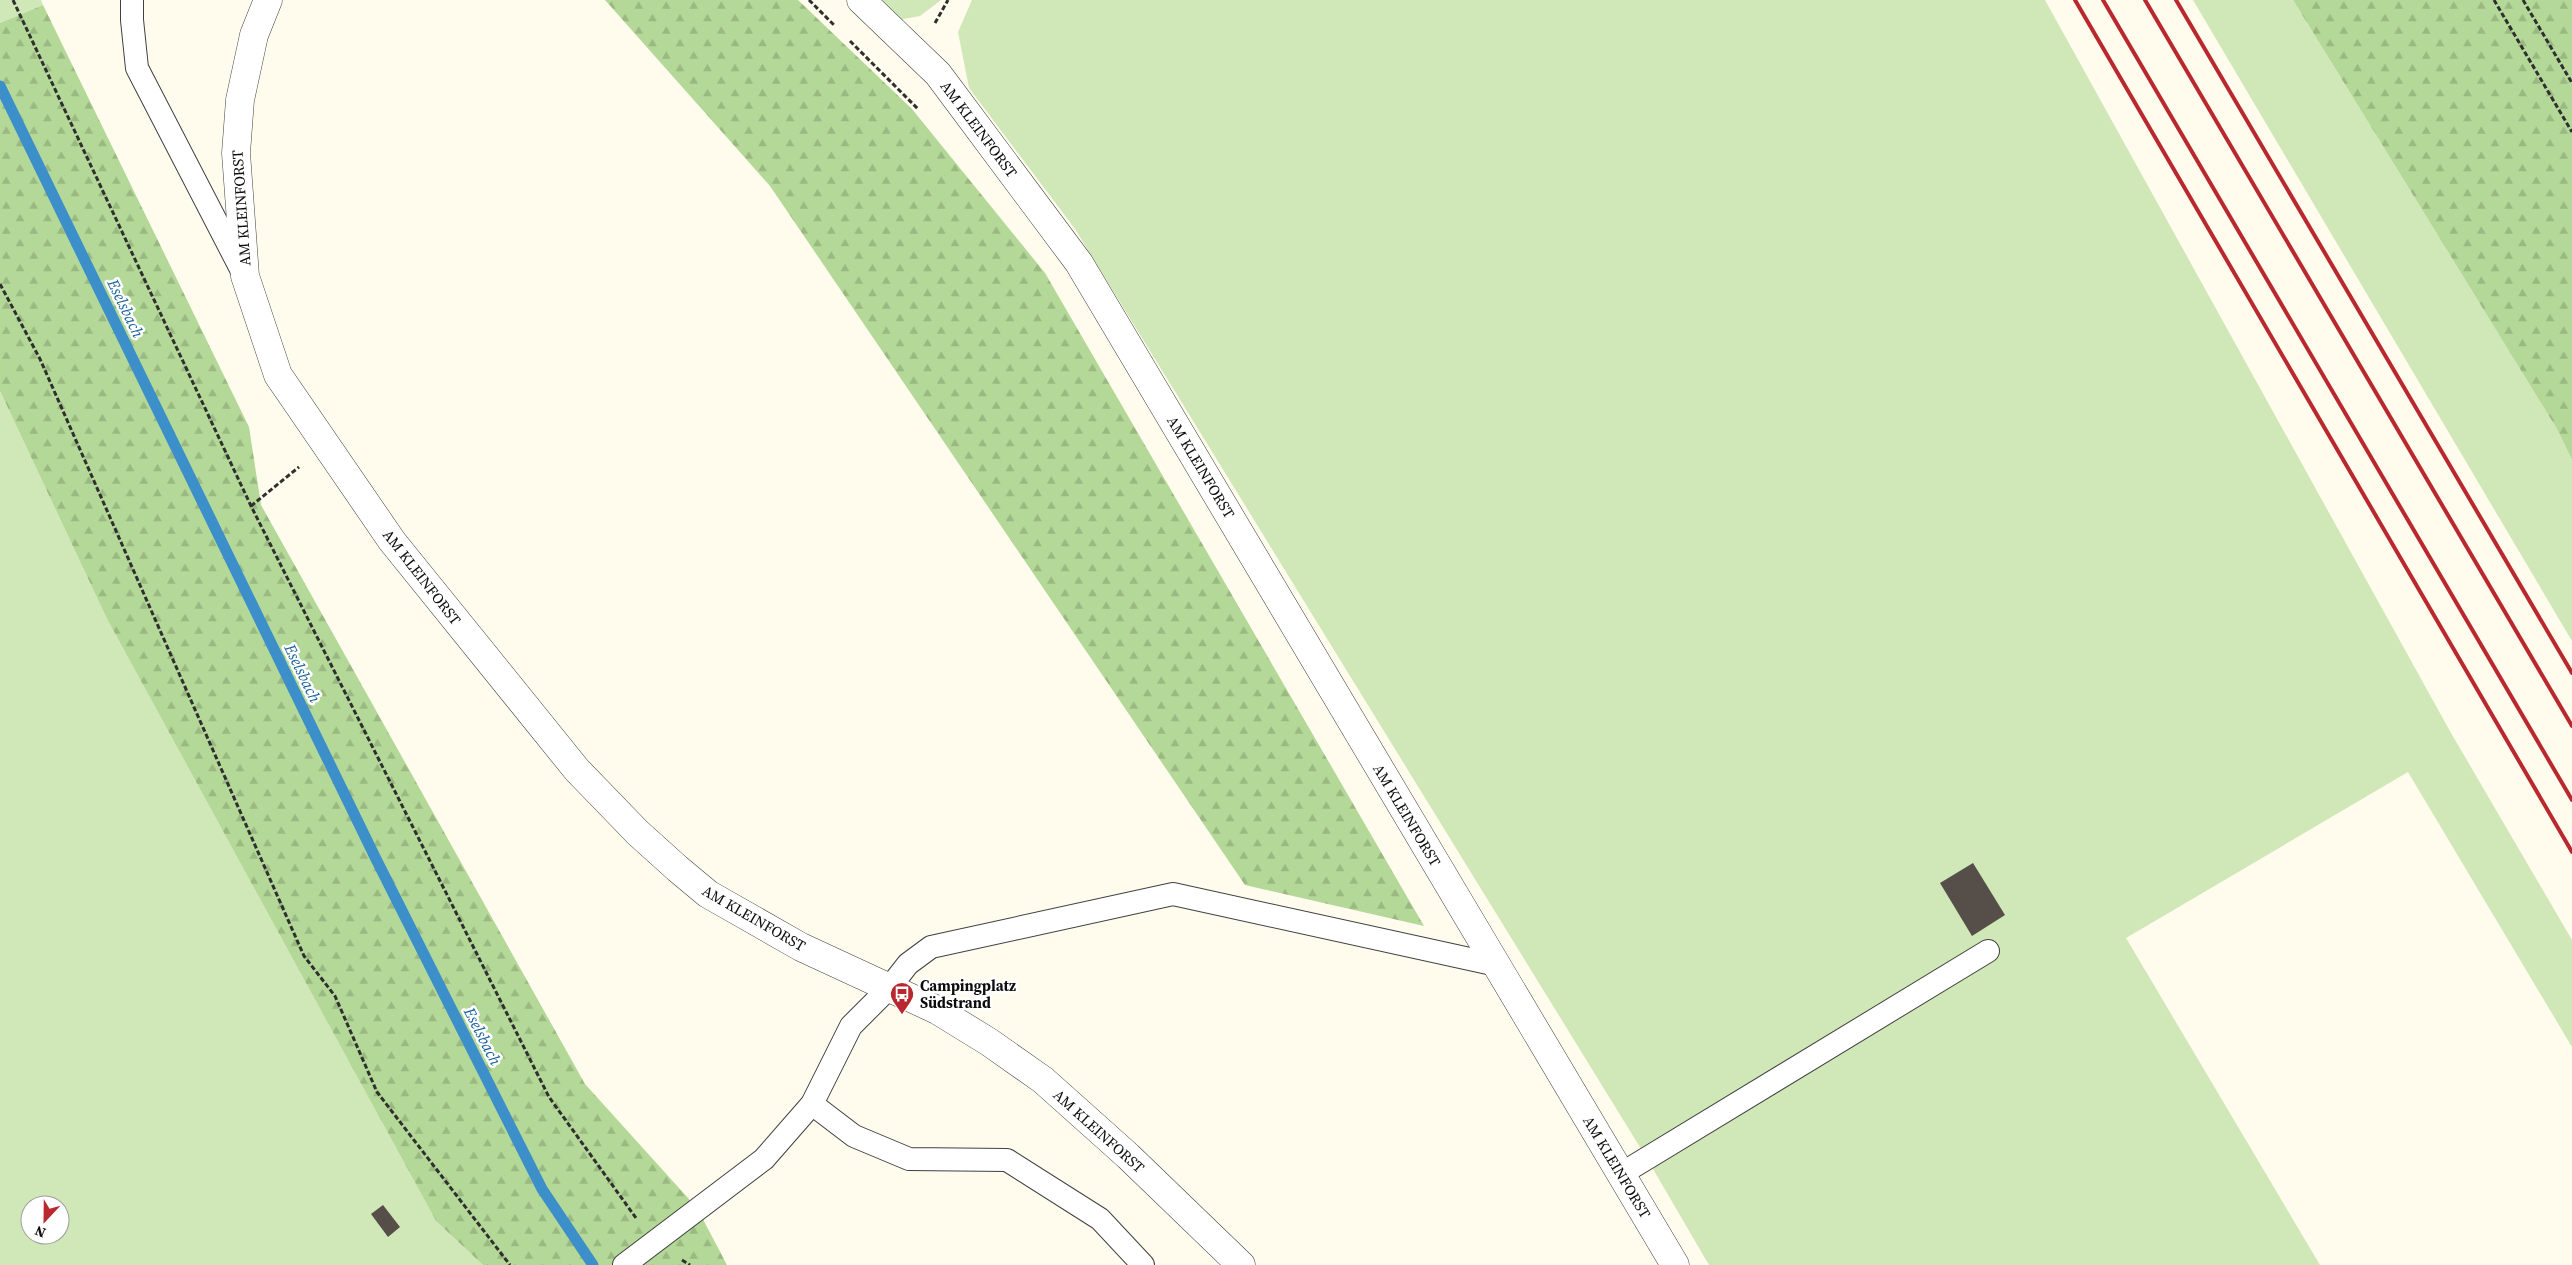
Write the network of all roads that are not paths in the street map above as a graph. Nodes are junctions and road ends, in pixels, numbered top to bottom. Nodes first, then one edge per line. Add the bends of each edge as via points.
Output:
1 (132, 0) edge
2 (268, 0) edge
3 (862, 0) edge
4 (245, 276) junction
5 (1988, 951) dead end
6 (1497, 965) junction
7 (890, 988) junction
8 (812, 1104) junction
9 (1621, 1174) junction
10 (626, 1263) edge
11 (1143, 1265) edge
12 (1241, 1265) edge
13 (1675, 1265) edge

1 - 4 lane via 137,68
2 - 4 street, AM KLEINFORST via 254,35 240,100 236,153
3 - 6 street, AM KLEINFORST via 938,74 1079,263
4 - 7 street, AM KLEINFORST via 278,376 325,446 392,541 578,770 638,833 708,894 801,947
5 - 9 lane
6 - 7 lane via 1173,894 931,947 908,964
6 - 9 street, AM KLEINFORST
7 - 8 lane via 851,1026
7 - 12 street, AM KLEINFORST via 937,1010 1043,1080
8 - 10 lane via 764,1159
8 - 11 lane via 854,1136 909,1159 1007,1160 1100,1218
9 - 13 street, AM KLEINFORST

